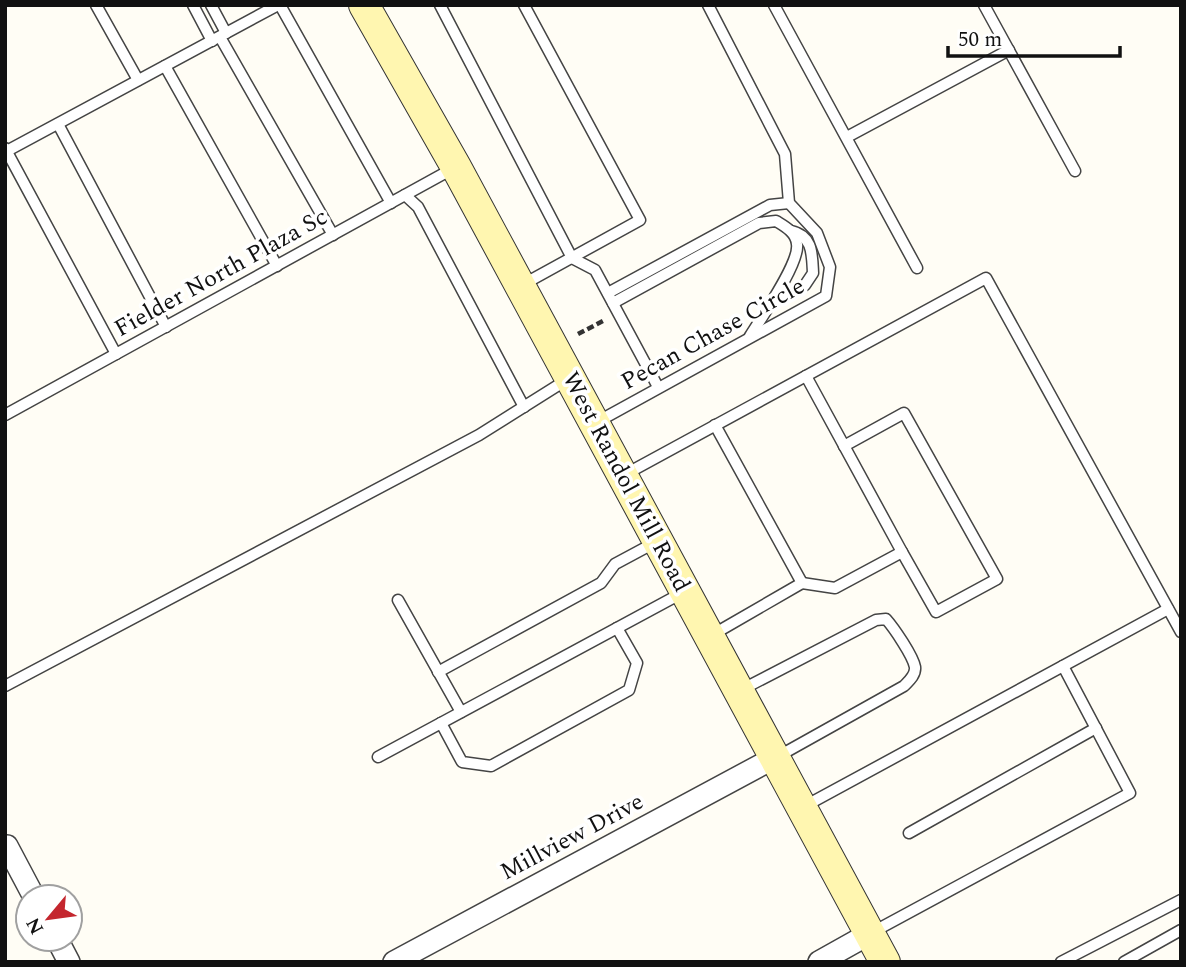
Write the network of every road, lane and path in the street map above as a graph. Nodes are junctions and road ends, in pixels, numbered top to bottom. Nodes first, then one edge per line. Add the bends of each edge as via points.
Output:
1 (96, 5) edge
2 (193, 5) edge
3 (211, 5) edge
4 (279, 5) edge
5 (364, 5) edge
6 (440, 5) edge
7 (524, 5) edge
8 (708, 5) edge
9 (774, 5) edge
10 (984, 5) edge
11 (219, 37) junction
12 (1009, 50) junction
13 (165, 66) junction
14 (138, 80) junction
15 (58, 124) junction
16 (847, 137) junction
17 (6, 150) edge
18 (456, 167) junction
19 (1075, 171) dead end
20 (405, 195) junction
21 (391, 203) junction
22 (789, 203) junction
23 (791, 231) junction
24 (333, 235) junction
25 (572, 258) junction
26 (277, 265) junction
27 (917, 268) dead end
28 (521, 286) junction
29 (611, 298) junction
30 (769, 304) junction
31 (166, 327) junction
32 (748, 338) junction
33 (116, 354) junction
34 (806, 376) junction
35 (571, 378) junction
36 (658, 387) junction
37 (524, 407) junction
38 (5, 415) edge
39 (595, 423) junction
40 (715, 425) junction
41 (844, 446) junction
42 (623, 475) junction
43 (658, 541) junction
44 (902, 552) junction
45 (802, 583) junction
46 (685, 591) junction
47 (398, 600) dead end
48 (1168, 608) junction
49 (617, 628) junction
50 (1181, 632) edge
51 (709, 637) junction
52 (1063, 666) junction
53 (438, 672) junction
54 (5, 686) edge
55 (738, 692) junction
56 (461, 712) junction
57 (441, 723) junction
58 (1096, 728) junction
59 (378, 757) dead end
60 (774, 758) junction
61 (801, 808) junction
62 (909, 833) dead end
63 (5, 846) edge
64 (27, 883) edge
65 (1181, 900) edge
66 (1181, 930) edge
67 (869, 934) junction
68 (394, 962) edge
69 (819, 962) edge
70 (885, 962) edge
71 (1061, 962) edge
72 (1124, 962) edge

1 - 14 lane
2 - 11 lane
3 - 11 lane
4 - 11 lane
4 - 21 lane
5 - 18 main road, West Randol Mill Road
6 - 25 lane
7 - 25 lane via 640,220
8 - 22 lane via 785,153
9 - 16 lane
10 - 12 lane
11 - 13 lane
11 - 24 lane
12 - 16 lane
12 - 19 lane
13 - 14 lane
13 - 26 lane
14 - 15 lane
15 - 17 lane
15 - 31 lane
16 - 27 lane
17 - 33 lane
18 - 20 lane, Fielder North Plaza Sc
18 - 28 main road, West Randol Mill Road
20 - 21 lane, Fielder North Plaza Sc
20 - 37 lane via 418,207
21 - 24 lane, Fielder North Plaza Sc
22 - 29 lane via 770,205 660,265
22 - 32 lane, Pecan Chase Circle via 817,233 830,267 826,296
23 - 29 lane via 776,220 759,223
23 - 30 lane via 797,243 796,259
23 - 30 lane via 808,242 813,273 805,285
24 - 26 lane, Fielder North Plaza Sc
25 - 28 lane
25 - 29 lane via 595,270
26 - 31 lane, Fielder North Plaza Sc
28 - 35 main road, West Randol Mill Road
29 - 36 lane
30 - 32 lane
31 - 33 lane, Fielder North Plaza Sc
32 - 36 lane, Pecan Chase Circle
33 - 38 lane, Fielder North Plaza Sc
34 - 40 lane
34 - 41 lane
34 - 48 lane via 986,278
35 - 37 lane
35 - 39 main road, West Randol Mill Road
36 - 39 lane, Pecan Chase Circle
37 - 54 lane
39 - 42 main road, West Randol Mill Road
40 - 42 lane
40 - 45 lane
41 - 44 lane
41 - 44 lane via 904,413 997,579 936,612
42 - 43 main road, West Randol Mill Road
43 - 46 main road, West Randol Mill Road
43 - 53 lane via 615,564 601,583
44 - 45 lane via 835,588
45 - 51 lane
46 - 49 lane
46 - 51 main road, West Randol Mill Road
47 - 53 lane
48 - 50 lane
48 - 52 lane
49 - 56 lane
49 - 57 lane via 636,663 629,690 491,766 462,762
51 - 55 main road, West Randol Mill Road
52 - 58 lane
52 - 61 lane
53 - 56 lane
55 - 60 main road, West Randol Mill Road
55 - 60 lane via 876,620 886,619 897,631 915,667 914,676 904,686
56 - 57 lane
57 - 59 lane
58 - 62 lane
58 - 67 lane via 1130,793
60 - 61 main road, West Randol Mill Road
60 - 68 street, Millview Drive
61 - 67 main road, West Randol Mill Road
63 - 64 street
65 - 71 lane
66 - 72 lane
67 - 69 street
67 - 70 main road, West Randol Mill Road

